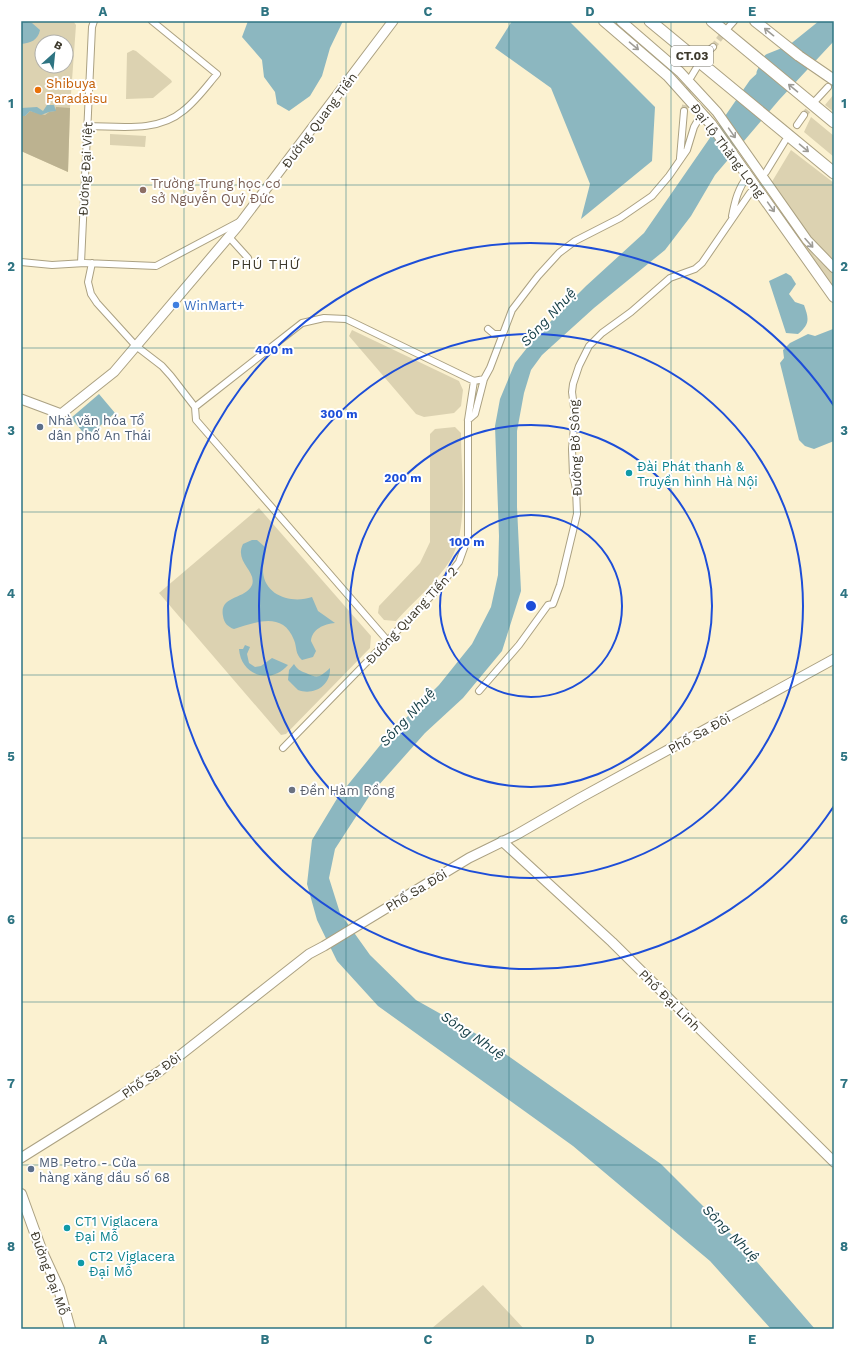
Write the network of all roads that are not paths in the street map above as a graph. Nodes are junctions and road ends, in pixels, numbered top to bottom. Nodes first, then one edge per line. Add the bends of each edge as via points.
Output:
1 (152, 21) edge
2 (393, 21) edge
3 (604, 21) edge
4 (621, 21) edge
5 (650, 21) edge
6 (712, 21) edge
7 (734, 21) edge
8 (756, 21) edge
9 (92, 23) edge
10 (726, 30) tunnel mouth
11 (713, 47) tunnel mouth
12 (705, 54) dead end
13 (697, 67) dead end
14 (691, 77) tunnel mouth
15 (831, 83) edge
16 (816, 100) tunnel mouth
17 (684, 111) tunnel mouth
18 (702, 113) junction
19 (804, 115) tunnel mouth
20 (834, 122) edge
21 (797, 125) dead end
22 (87, 126) junction
23 (785, 141) dead end
24 (680, 158) junction
25 (766, 172) dead end
26 (834, 173) edge
27 (748, 176) junction
28 (750, 193) dead end
29 (732, 218) junction
30 (242, 221) junction
31 (229, 237) junction
32 (248, 258) dead end
33 (21, 262) edge
34 (81, 263) junction
35 (92, 263) junction
36 (834, 268) edge
37 (834, 297) edge
38 (488, 329) dead end
39 (502, 334) junction
40 (136, 346) junction
41 (484, 379) junction
42 (474, 381) junction
43 (21, 399) edge
44 (195, 407) junction
45 (468, 420) junction
46 (388, 640) junction
47 (834, 659) edge
48 (479, 690) dead end
49 (283, 748) dead end
50 (502, 842) junction
51 (21, 1158) edge
52 (834, 1162) edge
53 (21, 1194) edge
54 (70, 1329) edge

1 - 22 street via 217,74 183,112 164,122 149,126
2 - 30 street, Đường Quang Tiến
3 -> 18 main road, Đại lộ Thăng Long via 668,76
4 -> 36 street, Đại lộ Thăng Long via 680,72 717,112 807,240
5 -> 26 highway, CT.03
20 -> 6 highway, CT.03
7 - 10 street
15 -> 8 main road via 816,68
9 - 22 street, Đường Đại Việt
11 - 12 street
13 - 14 street
15 - 16 street
17 - 24 street
18 - 24 street via 694,126 687,150
18 - 27 main road, Đại lộ Thăng Long
19 - 21 street
22 - 34 street, Đường Đại Việt
23 - 25 street
24 - 39 street via 652,196 560,253 538,276 512,310
27 - 29 street, Đường Bờ Sông via 734,200
27 -> 37 main road, Đại lộ Thăng Long
28 - 29 street
29 - 48 street, Đường Bờ Sông via 702,263 695,269 664,282 631,312 602,333 586,352 573,384 575,415 572,462 577,514 560,585 553,604 548,605 519,645
30 - 31 street, Đường Quang Tiến
30 - 35 street via 156,266
31 - 32 street
31 - 40 street, Đường Quang Tiến
33 - 34 street via 52,265
34 - 35 street
35 - 40 street via 88,282 91,294
38 - 39 street via 494,334
39 - 41 street
40 - 43 street, Đường Quang Tiến via 114,372 62,414
40 - 44 street via 162,366
41 - 42 street
41 - 45 street via 475,414
42 - 44 street via 346,320 324,318 302,323
42 - 45 street, Đường Quang Tiến 2
44 - 46 street via 196,420
45 - 46 street, Đường Quang Tiến 2 via 469,521 464,552 453,572
46 - 49 street, Đường Quang Tiến 2
47 - 50 street, Phố Sa Đôi
50 - 51 street, Phố Sa Đôi via 469,858 309,954 160,1071
50 - 52 street, Phố Đại Linh via 612,942
53 - 54 main road, Đường Đại Mỗ via 42,1252 59,1289

